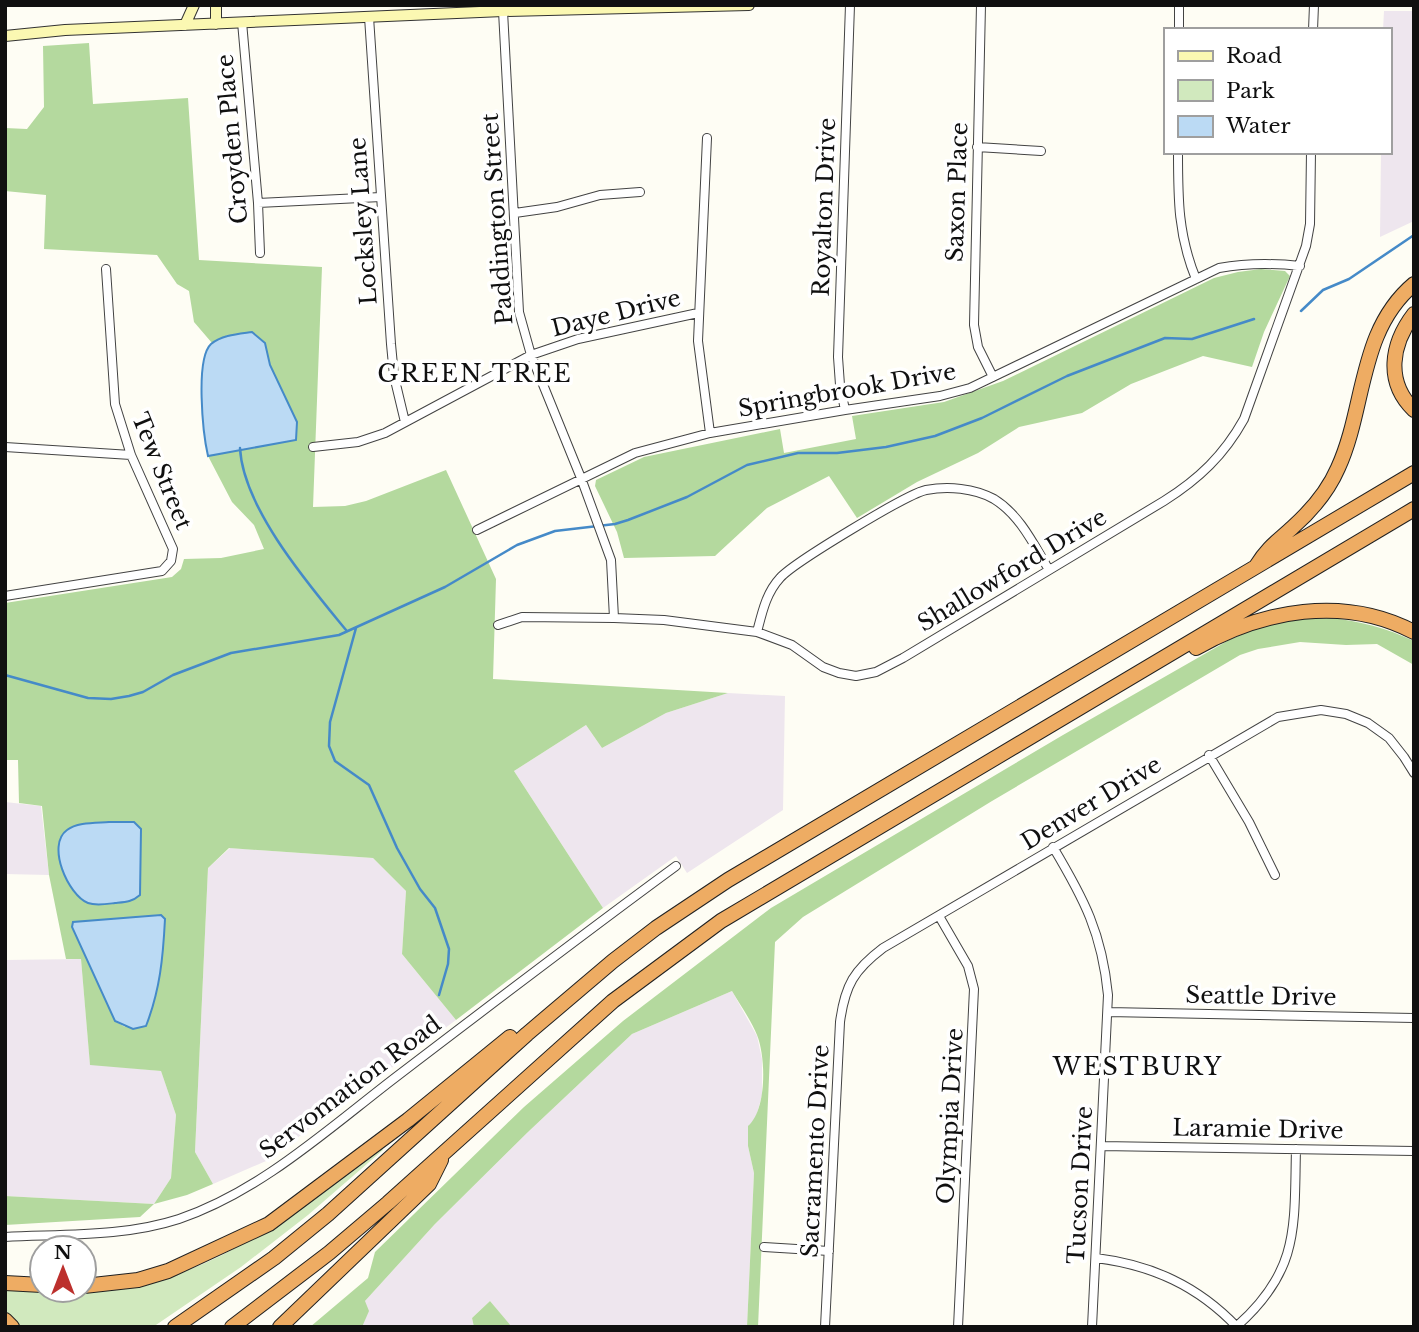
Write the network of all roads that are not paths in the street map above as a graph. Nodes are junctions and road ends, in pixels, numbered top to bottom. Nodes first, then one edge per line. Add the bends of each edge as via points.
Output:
1 (194, 5) edge
2 (216, 5) edge
3 (749, 5) edge
4 (850, 5) edge
5 (981, 5) edge
6 (1179, 5) edge
7 (1314, 5) edge
8 (503, 11) junction
9 (369, 17) junction
10 (242, 22) junction
11 (216, 23) junction
12 (185, 25) junction
13 (1179, 28) edge
14 (1313, 28) edge
15 (5, 36) edge
16 (707, 138) dead end
17 (977, 147) junction
18 (1041, 150) dead end
19 (1178, 154) edge
20 (1311, 154) edge
21 (640, 192) dead end
22 (381, 197) junction
23 (258, 203) junction
24 (514, 213) junction
25 (260, 253) dead end
26 (1300, 266) junction
27 (106, 269) dead end
28 (1196, 279) junction
29 (1414, 284) edge
30 (698, 313) junction
31 (1414, 314) edge
32 (531, 355) junction
33 (993, 377) junction
34 (845, 410) junction
35 (1414, 410) edge
36 (405, 422) junction
37 (710, 433) junction
38 (5, 447) edge
39 (313, 447) dead end
40 (131, 455) junction
41 (1414, 473) edge
42 (581, 478) junction
43 (1414, 509) edge
44 (477, 530) dead end
45 (1257, 566) junction
46 (1049, 570) junction
47 (5, 596) edge
48 (614, 618) junction
49 (498, 625) dead end
50 (757, 632) junction
51 (1414, 632) edge
52 (1112, 686) junction
53 (1209, 755) junction
54 (1414, 773) edge
55 (1053, 847) junction
56 (676, 866) dead end
57 (1275, 875) dead end
58 (939, 916) junction
59 (851, 979) joint
60 (1108, 1013) junction
61 (547, 1016) junction
62 (1414, 1017) edge
63 (1101, 1146) junction
64 (447, 1149) junction
65 (1296, 1149) junction
66 (1414, 1151) edge
67 (5, 1237) edge
68 (764, 1247) dead end
69 (829, 1251) junction
70 (1096, 1258) junction
71 (5, 1283) edge
72 (28, 1284) edge
73 (98, 1284) edge
74 (5, 1320) edge
75 (1237, 1326) edge
76 (12, 1327) edge
77 (175, 1327) edge
78 (232, 1327) edge
79 (280, 1327) edge
80 (825, 1327) edge
81 (958, 1327) edge
82 (1092, 1327) edge

1 - 12 main road
2 - 11 main road
3 - 8 main road
4 - 34 street, Royalton Drive via 838,357
5 - 17 street, Saxon Place
6 - 13 street
7 - 14 street
8 - 9 main road
8 - 24 street, Paddington Street
9 - 10 main road
9 - 22 street, Locksley Lane
10 - 11 main road
10 - 23 street, Croyden Place
11 - 12 main road
12 - 15 main road
16 - 30 street
17 - 18 street
17 - 33 street, Saxon Place via 974,325 978,347
19 - 28 street via 1179,217 1185,253
20 - 26 street, Shallowford Drive via 1310,225
21 - 24 street via 600,195
22 - 23 street
22 - 36 street, Locksley Lane via 394,376
23 - 25 street, Croyden Place
24 - 32 street, Paddington Street via 519,312
26 - 28 street, Springbrook Drive via 1245,263
26 - 46 street, Shallowford Drive via 1232,442 1195,481
27 - 40 street, Tew Street via 115,404
28 - 33 street, Springbrook Drive
29 - 45 highway via 1391,308 1372,344 1348,443 1329,488 1267,548
30 - 32 street, Daye Drive via 578,339
30 - 37 street
31 - 35 highway via 1395,347 1394,369 1400,393
32 - 36 street, Daye Drive
32 - 42 street, Paddington Street
33 - 34 street, Springbrook Drive via 940,396
34 - 37 street, Springbrook Drive
36 - 39 street, Daye Drive via 358,442
37 - 42 street, Springbrook Drive via 635,453
38 - 40 street
40 - 47 street, Tew Street via 169,538 171,561 162,571
41 - 45 highway
42 - 44 street, Springbrook Drive
42 - 48 street, Paddington Street via 611,560
43 - 52 highway
45 - 61 highway via 729,880 656,928
46 - 50 street, Shallowford Drive via 876,672 839,673 792,645
46 - 50 street via 1012,513 993,499 946,488 923,491 781,576 769,593
48 - 49 street, Shallowford Drive via 522,617
48 - 50 street, Shallowford Drive
51 - 52 highway via 1353,613 1289,612 1233,629 1157,671
52 - 64 highway via 721,921 613,1001
53 - 54 street, Denver Drive via 1278,717 1321,710 1368,723 1389,738
53 - 55 street, Denver Drive
53 - 57 street
55 - 58 street, Denver Drive
55 - 60 street, Tucson Drive via 1094,922 1105,968
56 - 67 street, Servomation Road via 279,1167 223,1200 153,1226
58 - 59 street, Denver Drive via 883,948
58 - 81 street, Olympia Drive via 968,966 974,989
59 - 69 street, Sacramento Drive via 840,1022
60 - 62 street, Seattle Drive
60 - 63 street, Tucson Drive
61 - 73 highway via 519,1030 269,1224 168,1271
61 - 77 highway via 328,1214
63 - 65 street, Laramie Drive
63 - 70 street, Tucson Drive
64 - 78 highway via 329,1253
64 - 79 highway via 429,1184
65 - 66 street, Laramie Drive
65 - 75 street via 1294,1227 1288,1258 1273,1286
68 - 69 street
69 - 80 street, Sacramento Drive
70 - 75 street via 1145,1267 1184,1284
70 - 82 street, Tucson Drive
71 - 72 highway
74 - 76 highway

